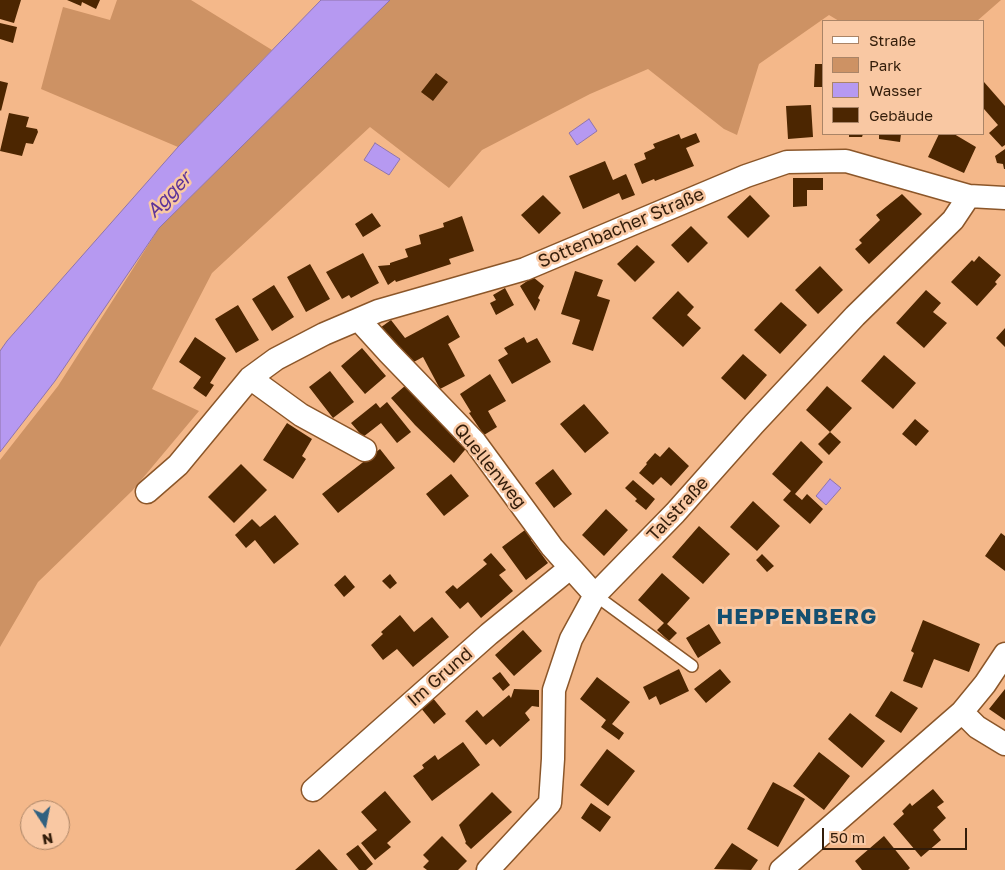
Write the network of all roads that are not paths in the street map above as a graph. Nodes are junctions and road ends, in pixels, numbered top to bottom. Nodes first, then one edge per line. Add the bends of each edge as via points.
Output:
1 (969, 196) junction
2 (1005, 198) edge
3 (359, 320) junction
4 (250, 378) junction
5 (365, 450) dead end
6 (147, 492) dead end
7 (570, 568) junction
8 (595, 595) junction
9 (1005, 654) edge
10 (692, 666) dead end
11 (962, 712) junction
12 (1005, 744) edge
13 (313, 790) dead end
14 (488, 870) edge
15 (781, 870) edge

1 - 2 street, Sottenbacher Straße
1 - 3 street, Sottenbacher Straße via 846,161 787,162 732,181 525,269 378,311
1 - 8 street, Talstraße via 953,220 855,316 675,513
3 - 4 street, Sottenbacher Straße via 276,359
3 - 7 street, Quellenweg via 475,442
4 - 5 street via 301,415
4 - 6 street, Sottenbacher Straße via 178,465
7 - 8 street, Quellenweg
7 - 13 street, Im Grund via 489,634
8 - 10 lane
8 - 14 street, Talstraße via 571,639 554,690 550,803
9 - 11 street
11 - 12 street via 977,727
11 - 15 street

